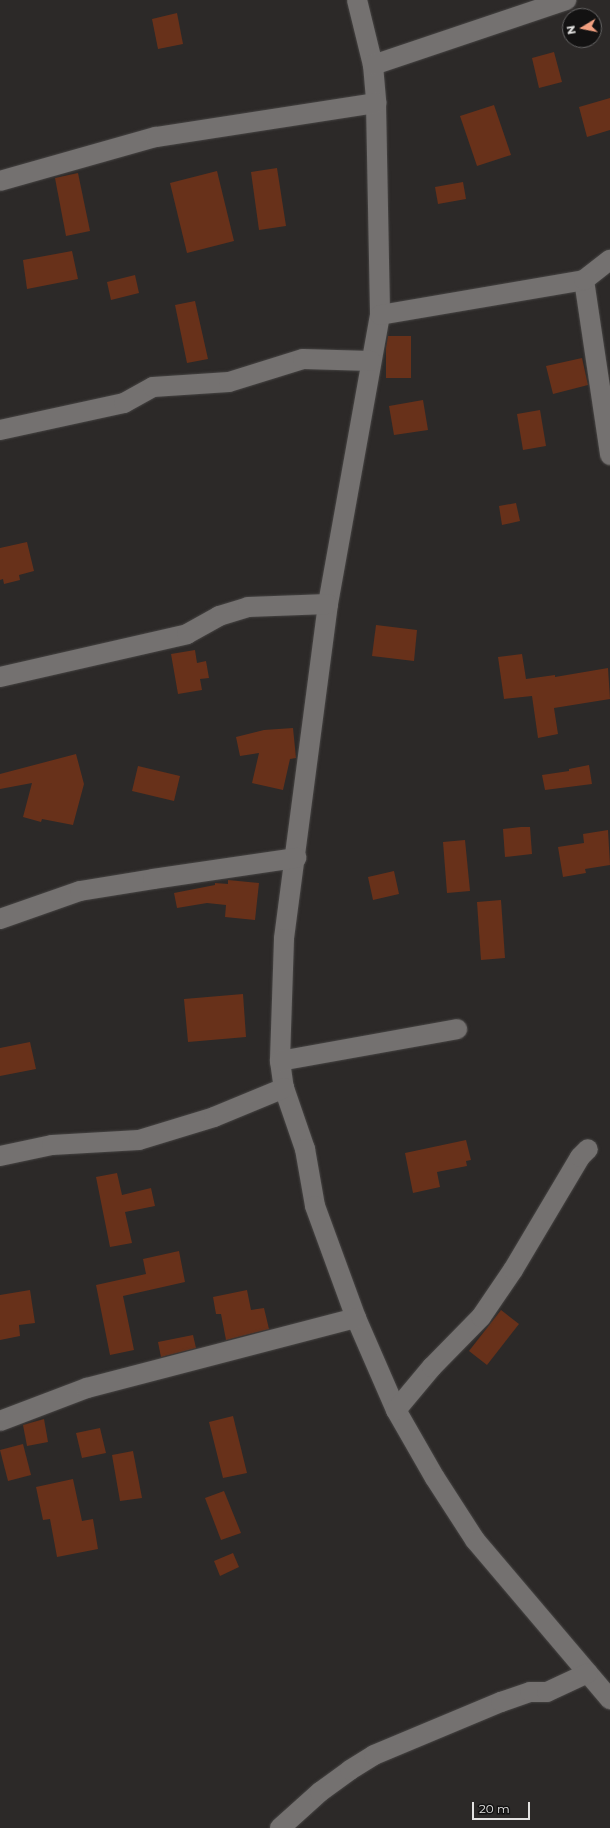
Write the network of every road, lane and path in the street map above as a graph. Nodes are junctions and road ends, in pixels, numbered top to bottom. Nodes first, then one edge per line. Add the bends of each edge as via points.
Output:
1 (357, 0) edge
2 (566, 0) edge
3 (373, 64) junction
4 (376, 103) junction
5 (0, 181) edge
6 (610, 260) edge
7 (584, 280) junction
8 (380, 315) junction
9 (371, 361) junction
10 (0, 430) edge
11 (610, 455) edge
12 (328, 604) junction
13 (0, 677) edge
14 (296, 858) junction
15 (0, 919) edge
16 (457, 1029) dead end
17 (280, 1061) junction
18 (284, 1088) junction
19 (588, 1149) dead end
20 (0, 1156) edge
21 (356, 1318) junction
22 (396, 1410) junction
23 (0, 1421) edge
24 (588, 1673) junction
25 (610, 1699) edge
26 (280, 1828) edge

1 - 3 street
2 - 3 street
3 - 4 street
4 - 5 street via 156,137
4 - 8 street
6 - 7 street
7 - 8 street
7 - 11 street
8 - 9 street
9 - 10 street via 304,359 229,382 152,387 124,403
9 - 12 street
12 - 13 street via 248,607 219,616 187,634
12 - 14 street
14 - 15 street via 80,891
14 - 17 street via 284,939
16 - 17 street
17 - 18 street
18 - 20 street via 214,1117 139,1140 52,1145
18 - 21 street via 305,1149 315,1206
19 - 22 street via 580,1157 514,1270 481,1317 432,1367
21 - 22 street
21 - 23 street via 87,1388
22 - 24 street via 434,1478 475,1540
24 - 25 street
24 - 26 street via 547,1692 530,1692 501,1702 374,1755 320,1792

